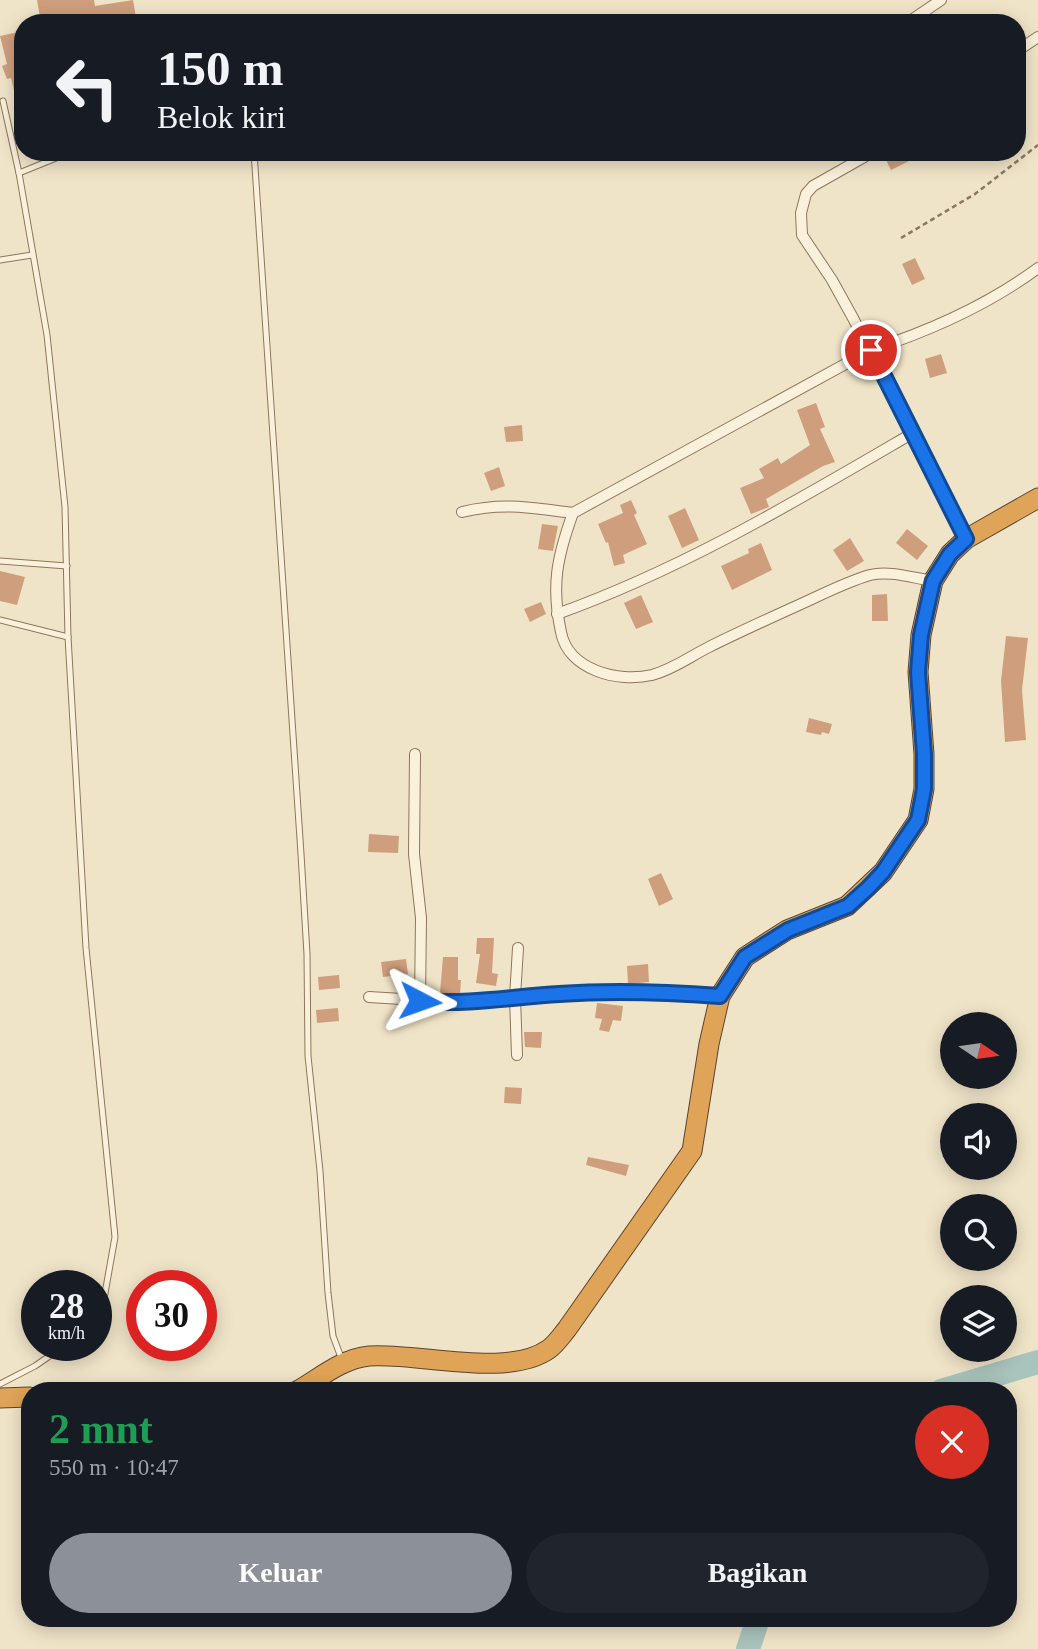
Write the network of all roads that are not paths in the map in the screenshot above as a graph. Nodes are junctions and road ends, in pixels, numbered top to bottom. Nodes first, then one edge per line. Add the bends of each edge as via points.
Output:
1 (941, 0) edge
2 (920, 14) edge
3 (3, 101) dead end
4 (14, 150) edge
5 (16, 161) edge
6 (45, 161) edge
7 (255, 161) edge
8 (857, 161) edge
9 (19, 173) junction
10 (32, 255) junction
11 (0, 260) edge
12 (1038, 268) edge
13 (871, 350) junction
14 (913, 433) junction
15 (1038, 498) edge
16 (462, 512) dead end
17 (573, 513) junction
18 (966, 539) junction
19 (0, 561) edge
20 (68, 566) junction
21 (933, 581) junction
22 (557, 614) junction
23 (0, 620) edge
24 (68, 637) junction
25 (415, 754) dead end
26 (518, 948) dead end
27 (720, 996) junction
28 (369, 997) dead end
29 (515, 997) junction
30 (420, 1001) junction
31 (517, 1055) dead end
32 (110, 1270) edge
33 (42, 1361) edge
34 (344, 1363) junction
35 (312, 1382) edge
36 (0, 1384) edge
37 (21, 1397) edge
38 (0, 1398) edge

1 - 2 street
3 - 4 lane
5 - 9 lane
6 - 9 lane
7 - 34 lane via 303,891 308,1056 333,1336
8 - 13 street via 813,186 800,213 802,235
9 - 10 lane
10 - 11 lane
10 - 20 lane via 53,380
12 - 13 street via 956,316
13 - 14 street
13 - 17 street
14 - 18 street
14 - 22 street via 790,505 652,576
15 - 18 highway
16 - 17 street via 508,505
17 - 22 street via 555,571
18 - 21 highway
19 - 20 lane
20 - 24 lane
21 - 22 street via 872,575 746,629 675,668 632,677 604,674 582,664 562,640
21 - 27 highway via 918,672 924,754 918,820 883,872 848,906 788,930 745,957
23 - 24 lane
24 - 32 lane via 86,948 116,1237
25 - 30 street
26 - 29 street
27 - 29 street via 626,991
27 - 34 highway via 692,1151 550,1348 519,1361 368,1356
28 - 30 street
29 - 30 street via 467,1003
29 - 31 street
33 - 36 lane
34 - 35 highway
37 - 38 highway

